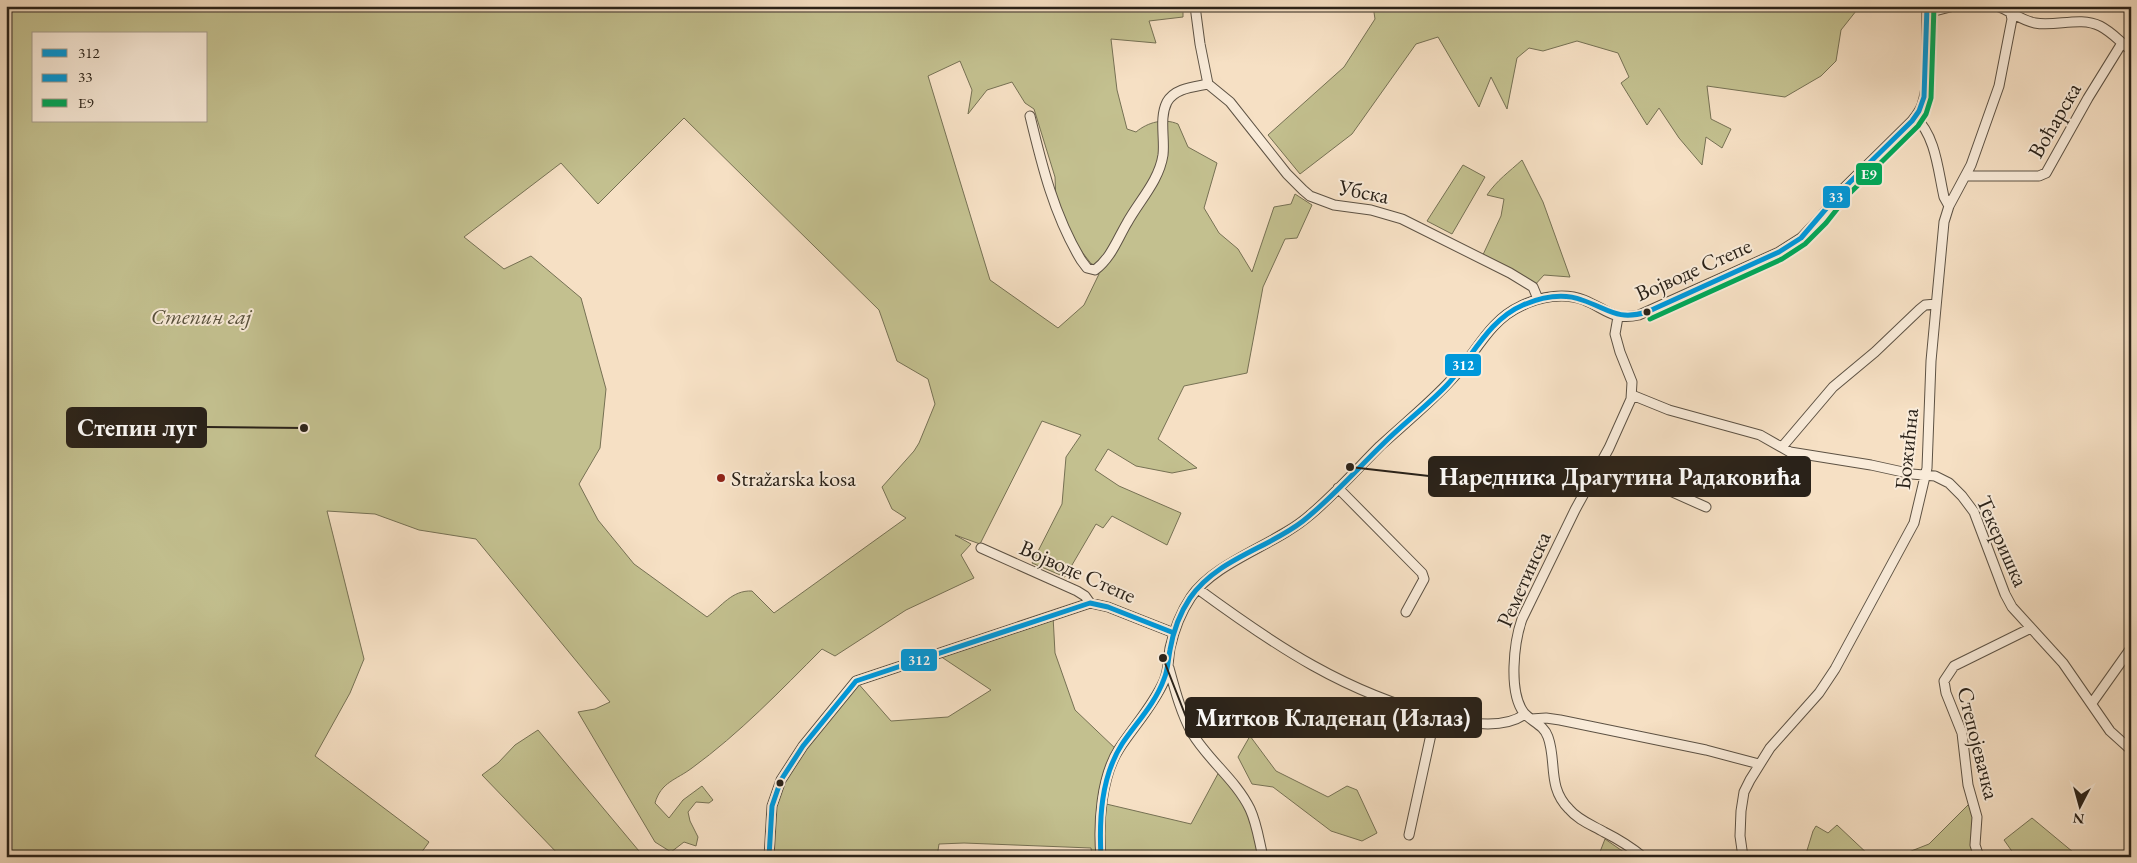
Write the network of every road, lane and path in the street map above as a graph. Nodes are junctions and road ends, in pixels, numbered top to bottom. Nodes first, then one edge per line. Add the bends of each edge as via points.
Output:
1 (1195, 6) edge
2 (1954, 6) edge
3 (1997, 6) edge
4 (1927, 10) edge
5 (2010, 10) edge
6 (2122, 43) junction
7 (2131, 50) edge
8 (1208, 84) junction
9 (1030, 116) dead end
10 (1915, 116) junction
11 (1966, 176) junction
12 (1949, 206) junction
13 (1538, 299) junction
14 (1936, 304) junction
15 (1618, 317) junction
16 (1632, 395) junction
17 (1782, 448) junction
18 (1603, 461) junction
19 (1926, 474) junction
20 (1338, 488) junction
21 (1706, 507) dead end
22 (981, 548) dead end
23 (1198, 588) junction
24 (1090, 603) junction
25 (1406, 612) dead end
26 (2031, 628) junction
27 (1174, 633) junction
28 (2131, 648) edge
29 (1169, 664) junction
30 (2092, 703) junction
31 (1435, 716) junction
32 (1528, 716) junction
33 (2131, 750) edge
34 (1759, 764) junction
35 (1409, 836) dead end
36 (769, 857) edge
37 (1101, 857) edge
38 (1263, 857) edge
39 (1643, 857) edge
40 (1743, 857) edge
41 (1979, 857) edge

1 - 8 street
2 - 4 street
3 - 5 street
4 - 10 street, Војводе Степе via 1926,84 1922,106
5 - 6 street via 2024,21 2044,25 2092,23
5 - 11 street, Божићна via 2011,27 1998,86
6 - 7 street
6 - 11 street, Воћарска via 2046,173 2039,176
8 - 9 street via 1182,90 1167,101 1163,115 1161,165 1115,248 1095,270 1086,268 1053,204
8 - 13 street, Убска via 1230,102 1287,174 1310,196 1334,205 1371,210 1402,219 1510,273 1533,287
10 - 12 street via 1930,139 1944,198
10 - 15 street, Војводе Степе via 1843,189 1801,238 1778,252 1651,310
11 - 12 street, Божићна
12 - 14 street, Божићна via 1944,222
13 - 15 street, Војводе Степе via 1577,298
13 - 20 street, Војводе Степе via 1498,320 1453,379
14 - 17 street via 1920,308 1833,387
14 - 19 street, Божићна
15 - 16 street via 1615,334 1632,382
16 - 17 street, Текеришка via 1669,410 1751,432
16 - 18 street, Реметинска
17 - 19 street, Текеришка
18 - 21 street
18 - 32 street, Реметинска via 1550,560 1519,627 1514,666 1518,699
19 - 26 street, Текеришка via 1949,483 1970,504 2005,594
19 - 34 street, Божићна via 1911,531 1840,660 1819,693
20 - 23 street, Војводе Степе via 1298,525 1223,569
20 - 25 street via 1422,573 1424,579
22 - 24 street, Војводе Степе via 1077,591
23 - 27 street, Војводе Степе
23 - 31 street via 1263,635 1340,681 1382,700
24 - 27 street, Војводе Степе
24 - 36 street via 856,681 803,746 781,780 772,806
26 - 30 street, Текеришка via 2063,662
26 - 41 street, Степојевачка via 1954,666 1944,681 1962,733 1968,785 1977,817 1975,845
27 - 29 street
28 - 30 street
29 - 37 street via 1163,684 1118,751 1112,766 1100,817
29 - 38 street via 1178,701 1191,731 1250,810
30 - 33 street, Текеришка via 2110,731
31 - 32 street via 1479,724
31 - 35 street
32 - 34 street via 1706,750
32 - 39 street, Реметинска via 1548,735 1555,784 1568,808 1577,817
34 - 40 street, Божићна via 1744,792 1740,822

